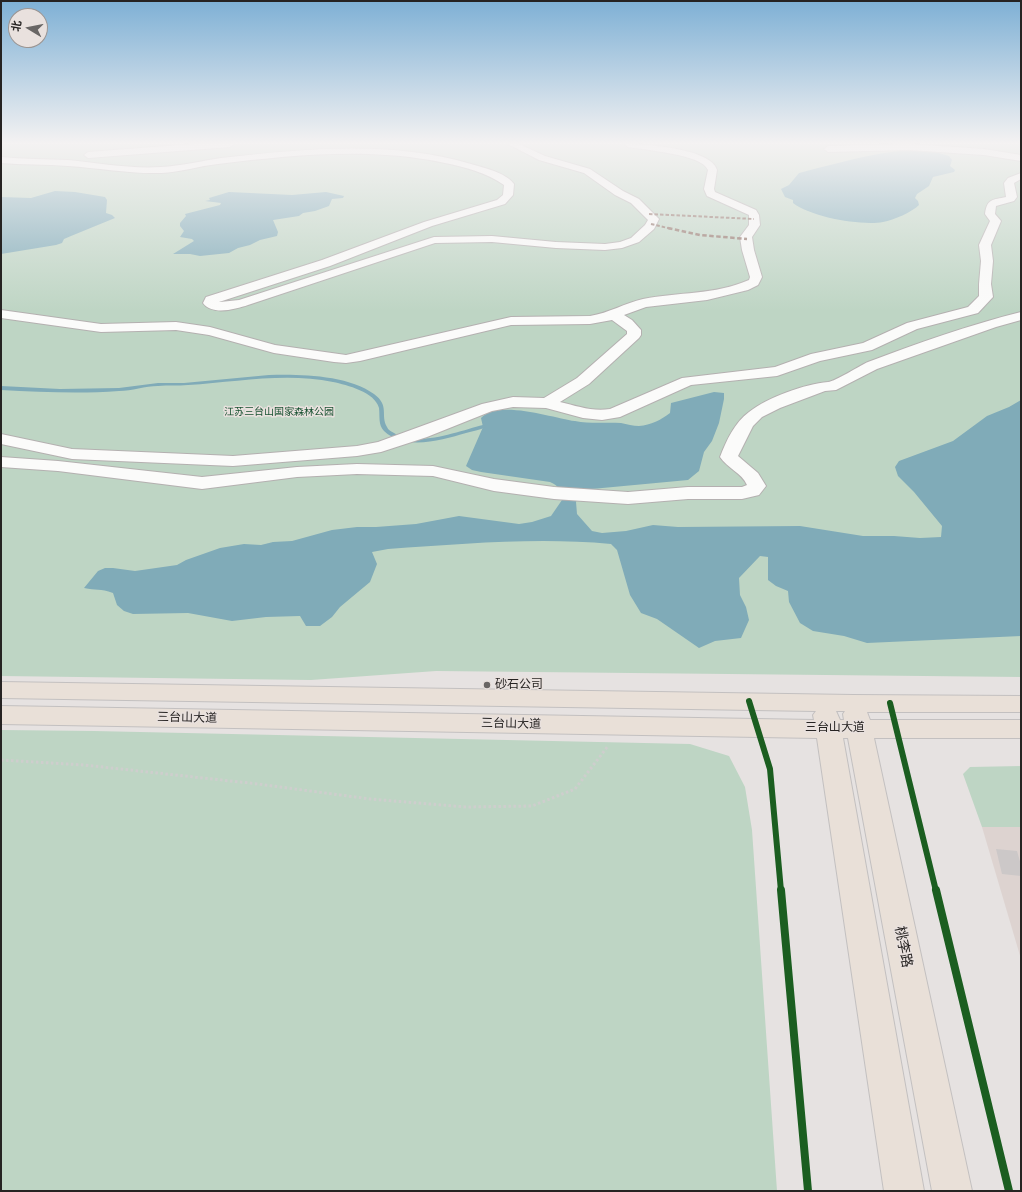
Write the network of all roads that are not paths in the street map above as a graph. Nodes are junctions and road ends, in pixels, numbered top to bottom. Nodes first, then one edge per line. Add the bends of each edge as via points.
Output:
1 (505, 200) edge
2 (631, 200) edge
3 (724, 200) edge
4 (1007, 200) edge
5 (214, 306) junction
6 (1, 314) edge
7 (614, 315) junction
8 (1021, 316) edge
9 (195, 319) junction
10 (547, 403) junction
11 (1, 439) edge
12 (1, 462) edge
13 (1, 690) edge
14 (1021, 704) edge
15 (1, 715) edge
16 (841, 716) junction
17 (1021, 729) edge
18 (904, 1191) edge
19 (952, 1191) edge

1 - 5 lane via 211,300 210,303
2 - 5 lane via 654,219 650,227 635,240 622,245 556,245 492,239 434,240 254,299
3 - 7 lane via 754,215 755,225 746,236 756,277 754,282 707,296 644,304
4 - 10 lane via 991,205 990,214 996,221 985,245 986,297 973,310 912,326 867,347 822,356 777,371 688,381 614,413 583,413
5 - 9 lane
6 - 9 lane via 86,327 176,326
7 - 9 lane via 590,320 511,321 346,359 265,347 234,337
7 - 10 lane via 627,322 634,330 634,335 583,382
8 - 12 lane via 872,366 830,387 824,386 757,414 747,422 729,456 754,479 757,486 752,491 742,493 688,493 628,498 584,496 494,485 433,471 364,469 297,472 202,483
10 - 11 lane via 514,402 488,407 381,447 233,461 72,454
13 - 16 main road, 三台山大道
14 - 16 main road, 三台山大道
15 - 16 main road, 三台山大道 via 624,726
16 - 17 main road, 三台山大道
16 - 18 main road
16 - 19 main road, 桃李路

